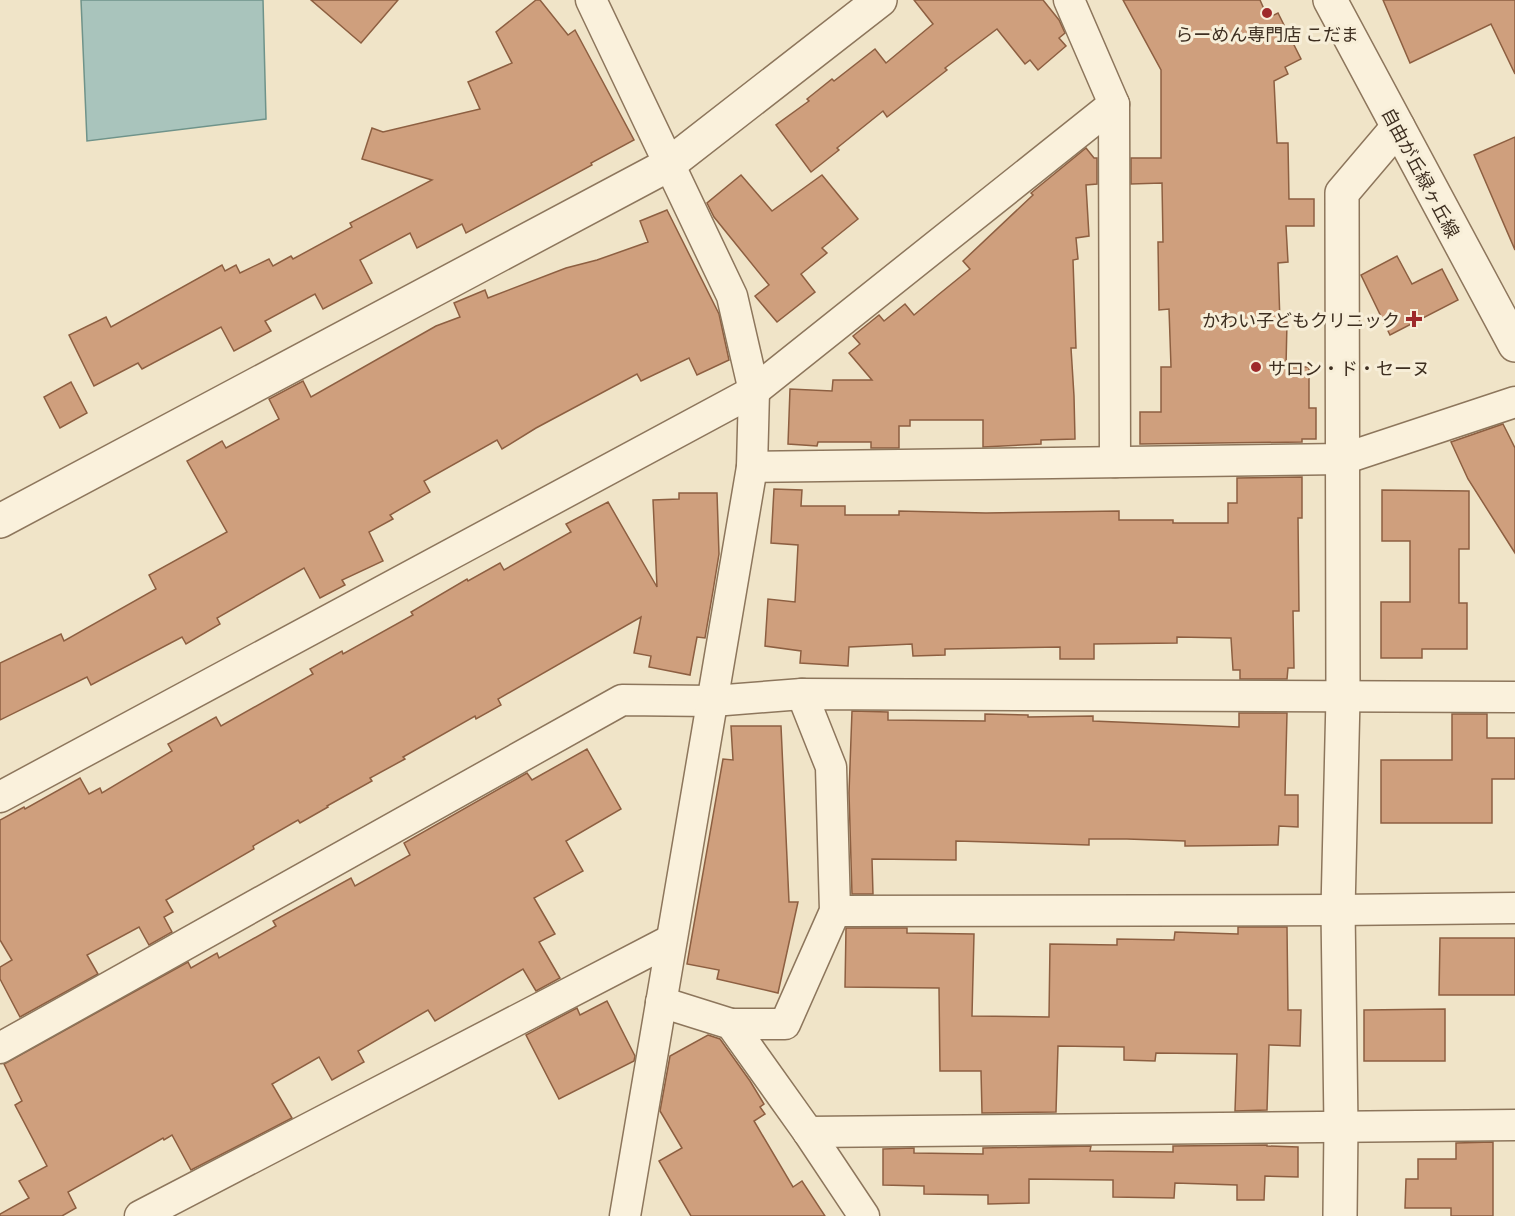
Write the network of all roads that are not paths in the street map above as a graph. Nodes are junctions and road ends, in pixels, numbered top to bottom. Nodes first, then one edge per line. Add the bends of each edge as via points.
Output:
1 (591, 0) edge
2 (880, 0) edge
3 (1070, 0) edge
4 (1329, 0) edge
5 (1114, 104) junction
6 (1398, 127) junction
7 (668, 165) junction
8 (1515, 345) edge
9 (754, 391) junction
10 (1515, 402) edge
11 (1343, 459) junction
12 (1115, 462) junction
13 (752, 468) junction
14 (0, 520) edge
15 (802, 694) junction
16 (1343, 698) junction
17 (1515, 698) edge
18 (712, 701) junction
19 (0, 797) edge
20 (1515, 908) edge
21 (1338, 910) junction
22 (835, 911) junction
23 (671, 940) junction
24 (661, 1002) junction
25 (731, 1024) junction
26 (0, 1048) edge
27 (1515, 1125) edge
28 (1341, 1126) junction
29 (808, 1132) junction
30 (196, 1187) junction
31 (140, 1216) edge
32 (188, 1216) edge
33 (625, 1216) edge
34 (864, 1216) edge
35 (1340, 1216) edge

1 - 7 street
2 - 7 street
3 - 5 street
4 - 6 street, 自由が丘緑ヶ丘線
5 - 9 street
5 - 12 street
6 - 8 street, 自由が丘緑ヶ丘線
6 - 11 street via 1342,193
7 - 9 street via 732,296
7 - 14 street
9 - 13 street
9 - 19 street
10 - 11 street
11 - 12 street
11 - 16 street
12 - 13 street
13 - 18 street
15 - 16 street
15 - 18 street
15 - 22 street via 831,767
16 - 17 street
16 - 21 street
18 - 23 street
18 - 26 street via 622,700
20 - 21 street
21 - 22 street
21 - 28 street
22 - 25 street via 785,1024
23 - 24 street
23 - 30 street
24 - 25 street
24 - 33 street
25 - 29 street
27 - 28 street
28 - 29 street
28 - 35 street
29 - 34 street
30 - 31 street
30 - 32 street

